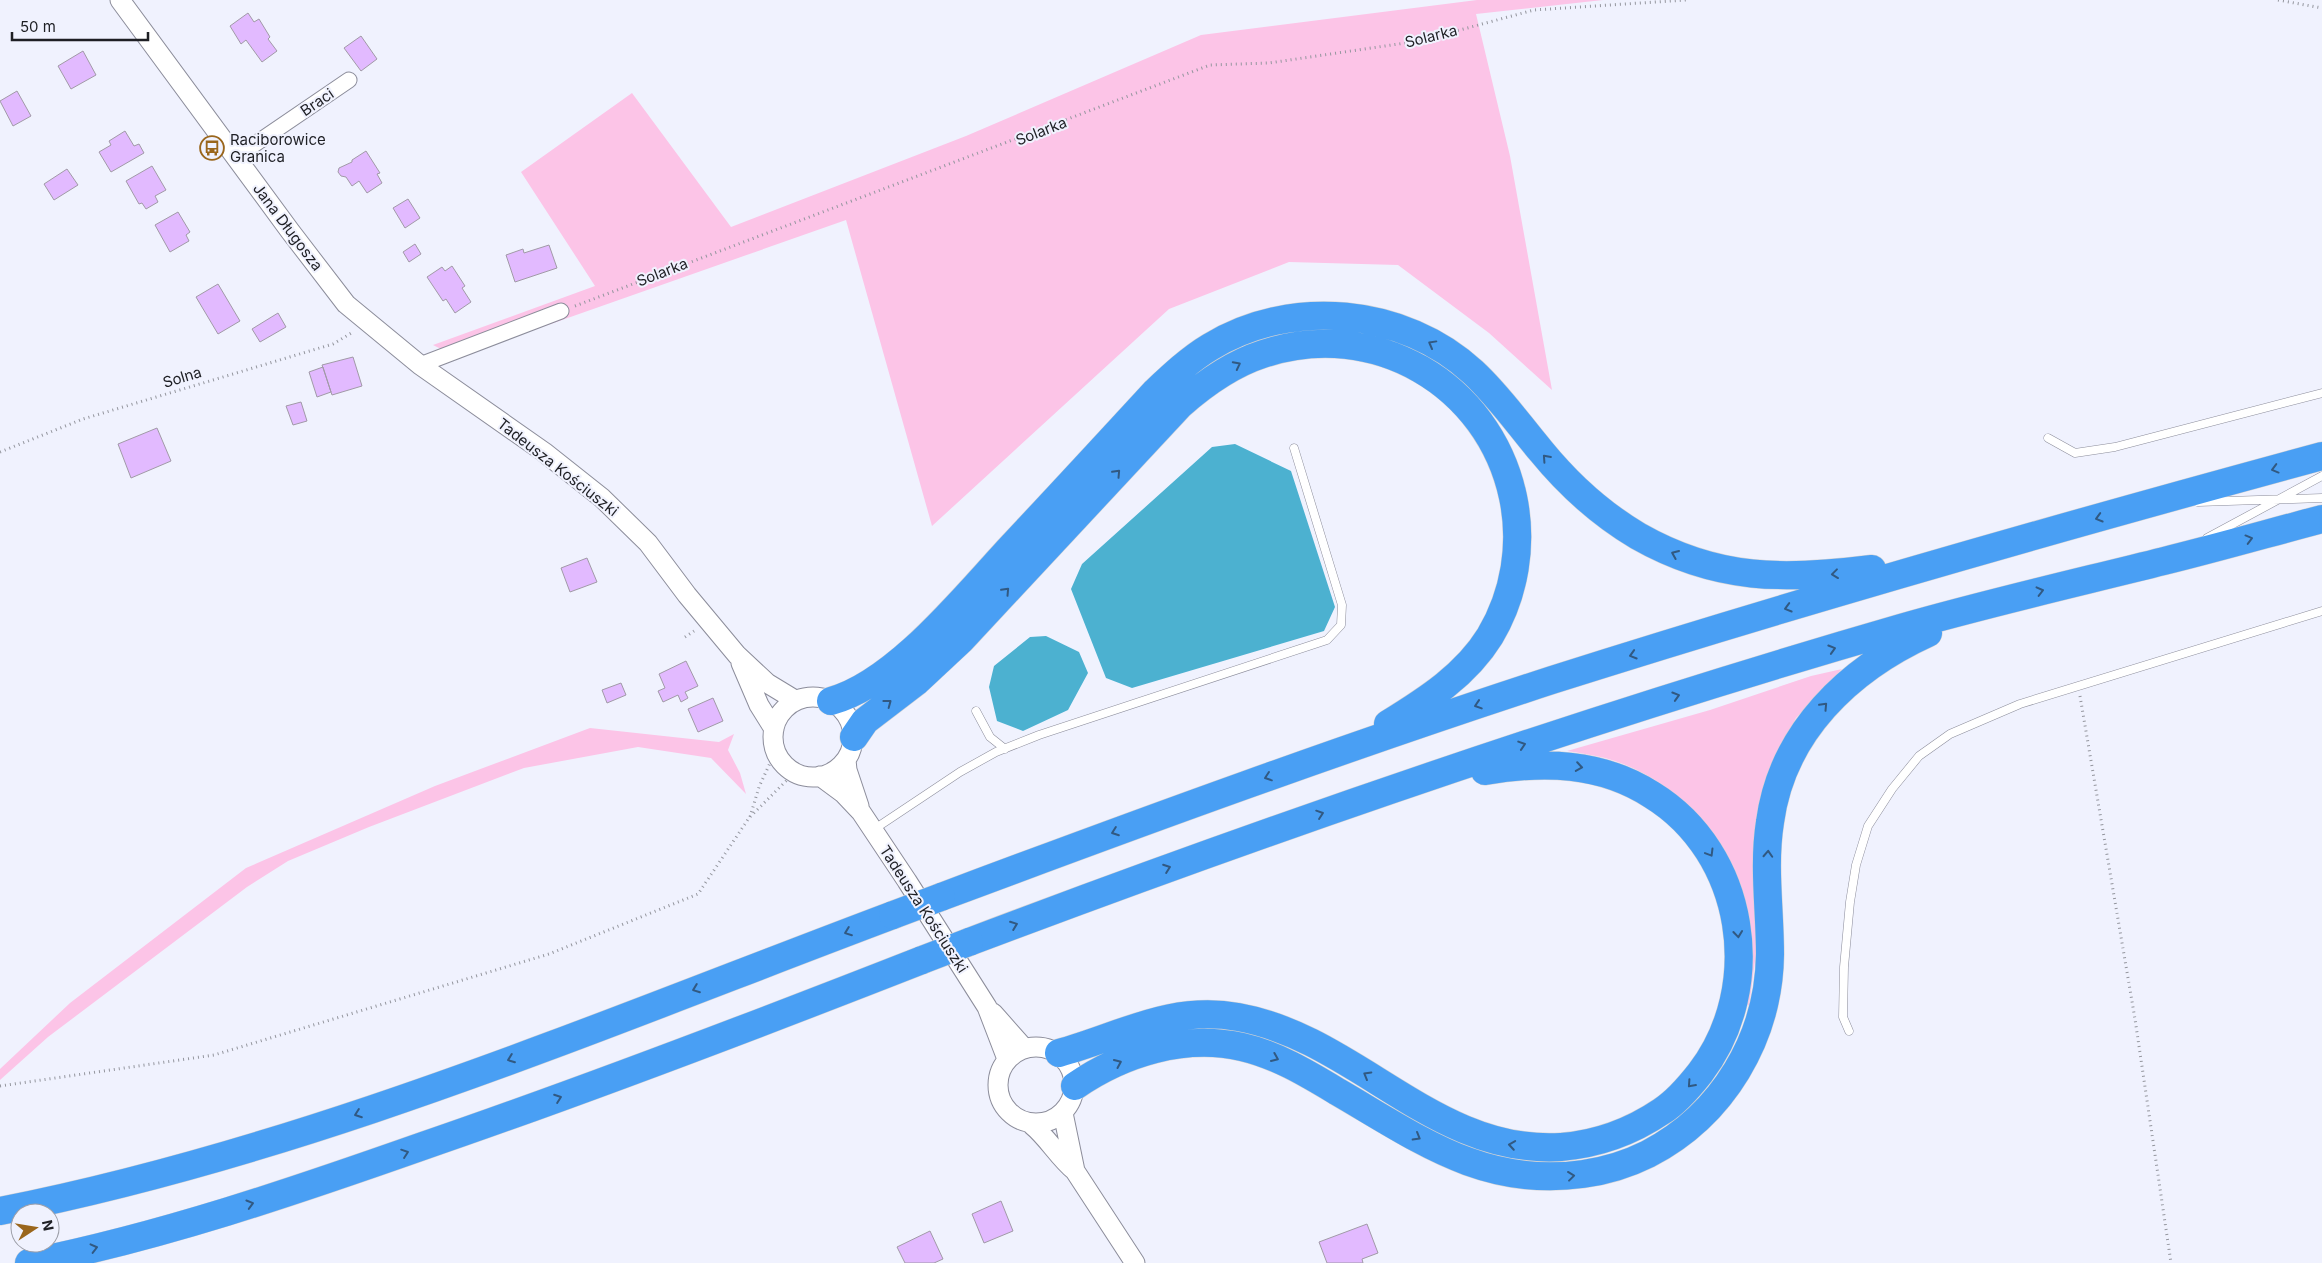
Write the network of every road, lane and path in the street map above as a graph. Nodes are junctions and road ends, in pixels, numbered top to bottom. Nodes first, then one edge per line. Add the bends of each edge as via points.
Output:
1 (120, 0) edge
2 (1686, 0) edge
3 (2278, 0) edge
4 (2322, 8) edge
5 (349, 80) dead end
6 (236, 157) junction
7 (561, 311) joint
8 (368, 323) junction
9 (420, 365) junction
10 (2322, 393) edge
11 (2048, 438) dead end
12 (1294, 448) dead end
13 (0, 452) edge
14 (2322, 456) edge
15 (2322, 476) edge
16 (2322, 498) edge
17 (2278, 500) junction
18 (2193, 502) dead end
19 (2183, 503) dead end
20 (2146, 504) junction
21 (2322, 519) edge
22 (1953, 560) junction
23 (2166, 561) junction
24 (1993, 603) junction
25 (2322, 611) edge
26 (737, 655) junction
27 (2078, 686) junction
28 (795, 700) junction
29 (831, 702) junction
30 (976, 711) dead end
31 (774, 729) junction
32 (850, 748) junction
33 (1005, 749) junction
34 (1347, 749) junction
35 (776, 750) junction
36 (794, 772) junction
37 (820, 776) junction
38 (1409, 783) junction
39 (861, 812) junction
40 (749, 818) junction
41 (873, 830) junction
42 (987, 1007) junction
43 (1849, 1031) dead end
44 (1024, 1048) junction
45 (1058, 1053) junction
46 (1007, 1059) junction
47 (0, 1086) edge
48 (1075, 1086) junction
49 (1063, 1113) junction
50 (1032, 1125) junction
51 (1075, 1171) junction
52 (0, 1210) edge
53 (29, 1263) edge
54 (1135, 1263) edge
55 (2171, 1263) edge

1 - 6 street, Jana Długosza
2 - 7 path, Solarka via 1534,10 1419,41 1269,63 1210,65
3 - 4 path
5 - 6 street, Braci
6 - 8 street, Jana Długosza via 346,304
7 - 9 street
8 - 9 street, Jana Długosza
8 - 13 path, Solna via 333,344 83,419
9 - 26 street, Tadeusza Kościuszki via 544,452 602,498 648,542
10 - 11 lane via 2115,446 2075,453
12 - 33 lane via 1342,605 1341,625 1327,640
14 -> 20 highway
15 - 17 lane
16 - 17 lane
17 - 18 lane
17 - 23 lane
19 - 20 lane
20 -> 22 highway
23 -> 21 highway
22 -> 29 highway via 1792,577 1732,571 1679,556 1636,534 1600,510 1560,473 1487,386 1437,346 1398,327 1375,321 1331,316 1288,318 1228,338 1178,370 921,641 868,685
22 -> 34 highway via 1623,658
24 -> 23 highway
38 -> 24 highway via 1676,696
48 -> 24 highway via 1111,1066 1157,1048 1193,1043 1221,1044 1269,1055 1296,1067 1439,1150 1486,1169 1516,1175 1566,1176 1596,1172 1647,1154 1672,1139 1716,1101 1745,1058 1755,1034 1763,1009 1770,955 1767,859 1770,822 1787,762 1802,736 1821,708 1877,660
25 - 27 lane
26 - 28 street, Tadeusza Kościuszki via 767,683
26 - 31 street, Tadeusza Kościuszki via 759,705
27 - 43 lane via 2020,704 1950,734 1919,756 1892,789 1868,826 1856,864 1850,902 1843,1017
27 - 55 path via 2135,1019
28 - 29 street via 813,698
28 - 31 street via 784,708
29 - 32 street via 844,712 850,723
30 - 33 lane via 990,737
31 - 35 street
32 -> 34 highway via 865,721 916,682 961,640 1197,391 1226,371 1263,354 1332,343 1373,349 1408,361 1463,402 1480,421 1498,451 1511,489 1517,530 1510,592 1490,636 1474,658 1438,691
32 - 37 street via 835,771
32 - 39 street, Tadeusza Kościuszki via 847,770
33 - 41 lane via 960,772
34 -> 52 highway, bridge via 325,1126 140,1179
35 - 36 street
35 - 40 path
36 - 37 street
36 - 40 path
37 - 39 street, Tadeusza Kościuszki
38 -> 45 highway via 1533,764 1586,768 1622,779 1652,794 1675,811 1701,839 1727,886 1736,919 1740,949 1738,980 1734,1005 1710,1060 1664,1110 1610,1139 1580,1146 1546,1148 1497,1142 1454,1126 1312,1043 1260,1022 1234,1016 1173,1016
53 -> 38 highway, bridge via 154,1233 290,1193 514,1115 969,942
39 - 41 street, Tadeusza Kościuszki
40 - 47 path via 698,894 549,954 214,1055
41 - 42 street, Tadeusza Kościuszki
42 - 44 street, Tadeusza Kościuszki
42 - 46 street, Tadeusza Kościuszki
44 - 45 street via 1042,1047
44 - 46 street
45 - 48 street via 1068,1064
46 - 50 street via 998,1079 1000,1100 1012,1116
48 - 49 street
49 - 50 street via 1052,1120
49 - 51 street
50 - 51 street
51 - 54 street

